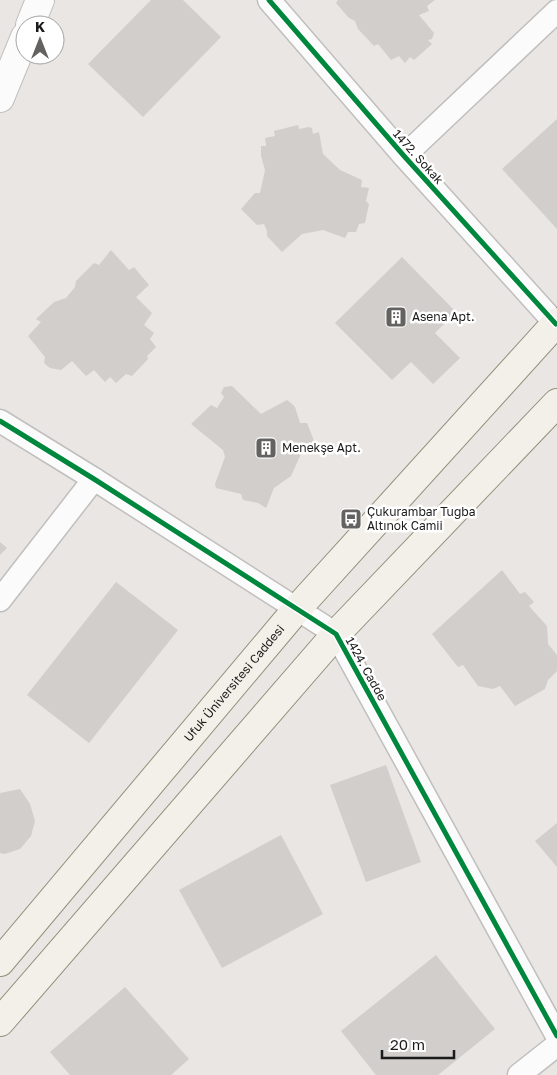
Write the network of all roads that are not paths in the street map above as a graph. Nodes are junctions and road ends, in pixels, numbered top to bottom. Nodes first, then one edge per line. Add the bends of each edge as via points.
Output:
1 (40, 0) edge
2 (269, 0) edge
3 (557, 11) edge
4 (34, 15) edge
5 (15, 61) edge
6 (0, 98) edge
7 (404, 156) junction
8 (556, 323) edge
9 (557, 403) edge
10 (0, 421) edge
11 (94, 479) junction
12 (0, 600) edge
13 (296, 610) junction
14 (336, 634) junction
15 (0, 962) edge
16 (0, 1022) edge
17 (557, 1036) edge
18 (557, 1045) edge
19 (519, 1075) edge

1 - 4 street
2 - 7 street, 1472. Sokak
3 - 7 street
5 - 6 street
7 - 8 street, 1472. Sokak
8 - 13 main road, Ufuk Üniversitesi Caddesi
9 - 14 main road
10 - 11 street, 1424. Cadde
11 - 12 street
11 - 13 street, 1424. Cadde
13 - 14 street, 1424. Cadde
13 - 15 main road, Ufuk Üniversitesi Caddesi
14 - 16 main road
14 - 17 street, 1424. Cadde
18 - 19 street

